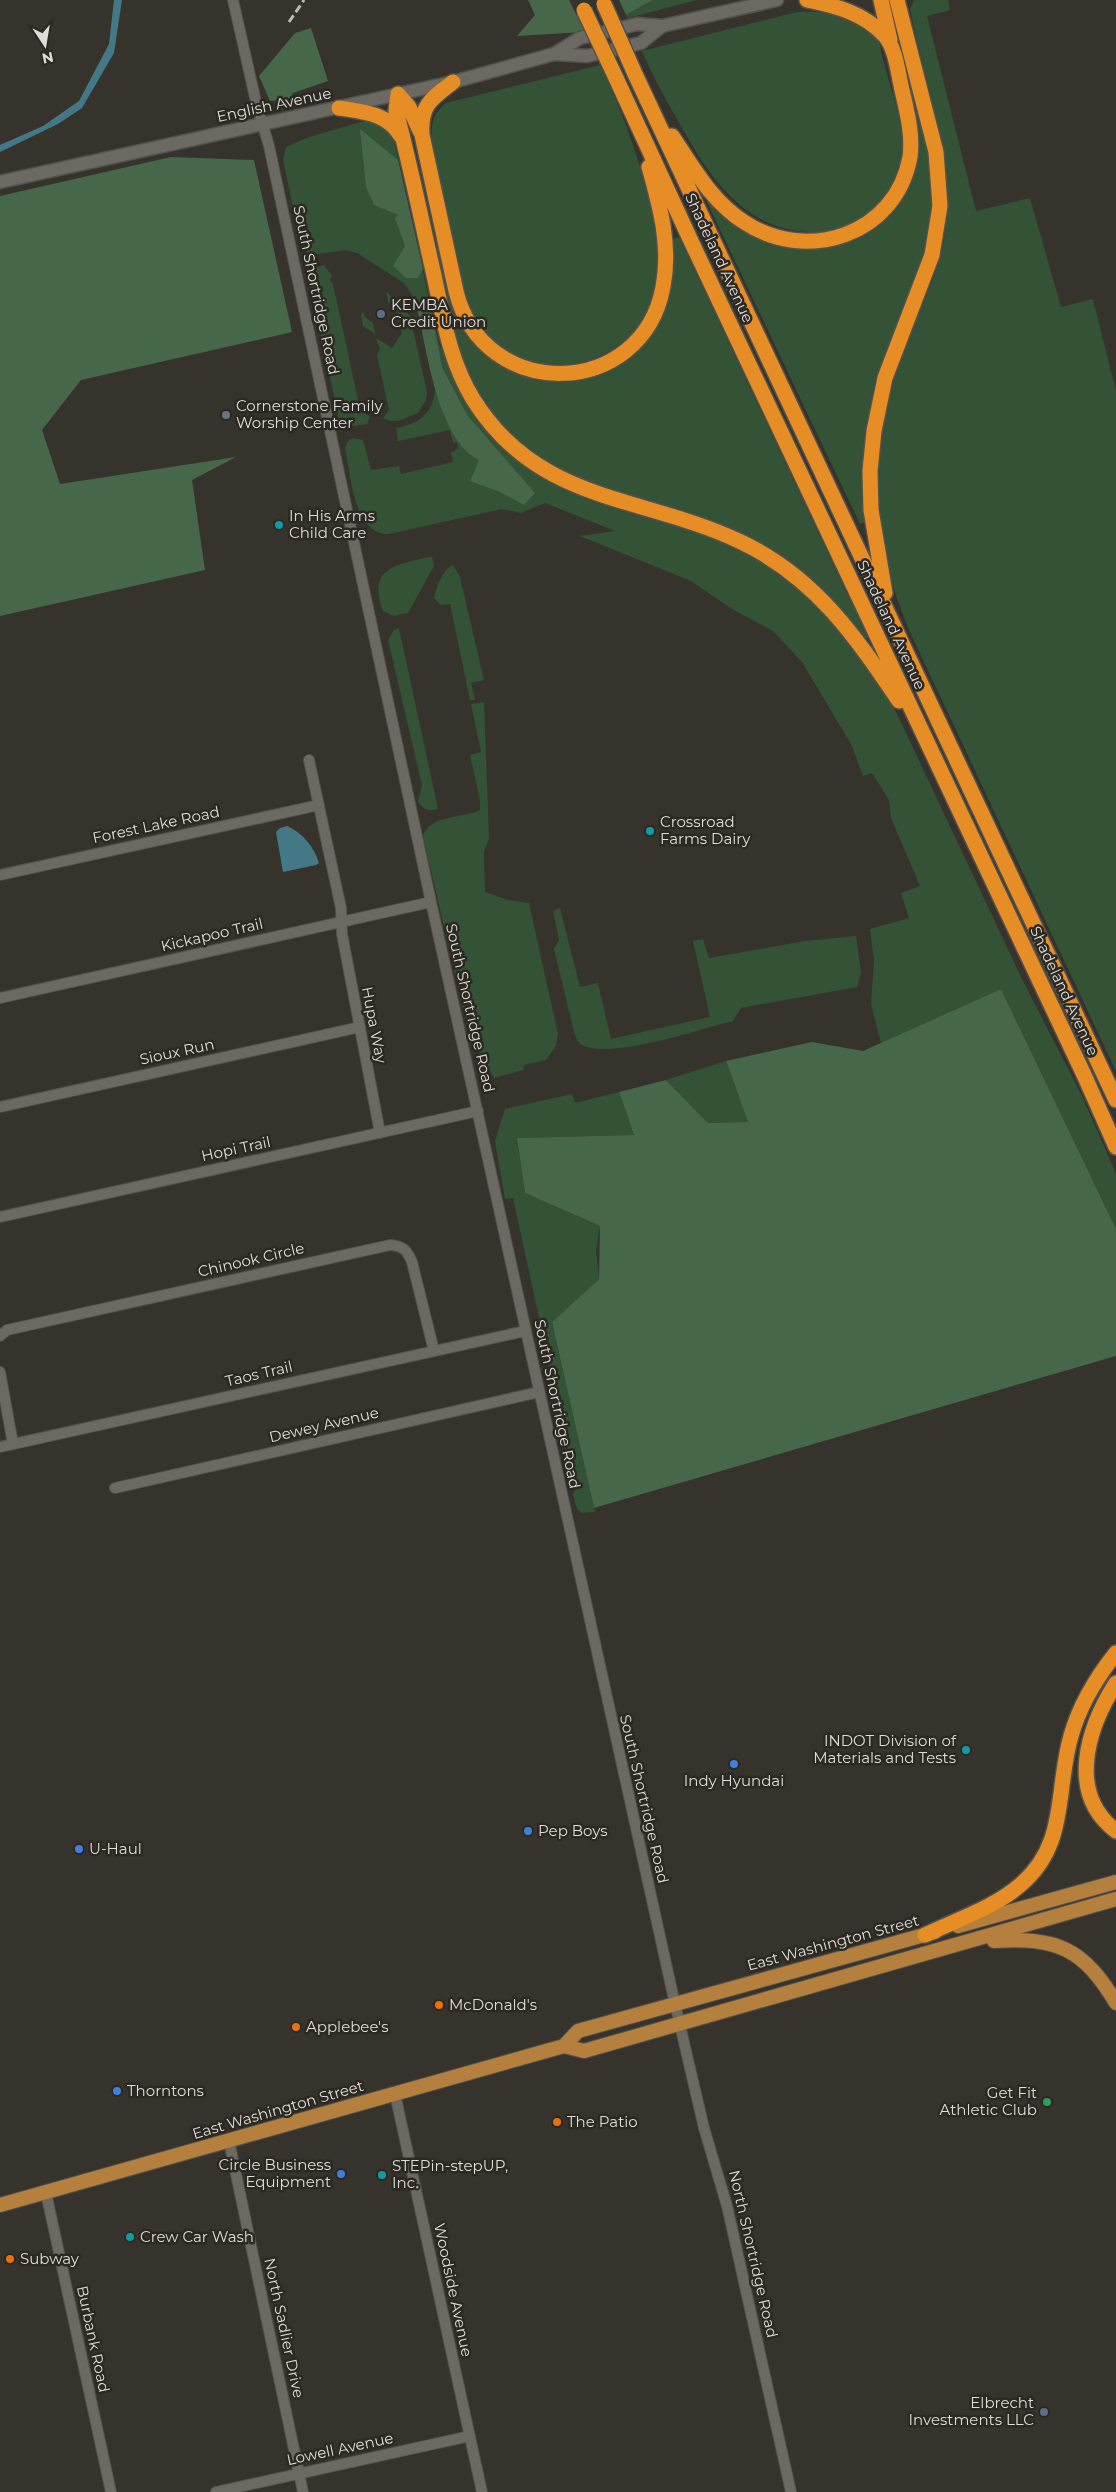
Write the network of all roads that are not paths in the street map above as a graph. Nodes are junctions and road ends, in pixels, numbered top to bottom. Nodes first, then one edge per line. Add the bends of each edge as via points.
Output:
1 (233, 0) edge
2 (777, 0) edge
3 (807, 0) edge
4 (881, 0) edge
5 (603, 2) edge
6 (900, 4) edge
7 (582, 5) edge
8 (662, 26) junction
9 (891, 43) junction
10 (554, 54) junction
11 (454, 82) junction
12 (398, 94) junction
13 (645, 97) junction
14 (339, 108) junction
15 (634, 118) junction
16 (262, 123) junction
17 (422, 135) junction
18 (404, 142) junction
19 (0, 182) edge
20 (888, 610) junction
21 (929, 746) junction
22 (308, 760) dead end
23 (318, 805) junction
24 (0, 875) edge
25 (432, 902) junction
26 (342, 922) junction
27 (0, 998) edge
28 (360, 1028) junction
29 (1116, 1100) edge
30 (0, 1107) edge
31 (478, 1111) junction
32 (380, 1133) junction
33 (1116, 1147) edge
34 (0, 1217) edge
35 (525, 1331) junction
36 (0, 1336) edge
37 (434, 1351) junction
38 (0, 1372) edge
39 (539, 1392) junction
40 (13, 1444) junction
41 (0, 1447) edge
42 (115, 1488) dead end
43 (1116, 1653) edge
44 (1116, 1683) edge
45 (1116, 1832) edge
46 (1116, 1882) edge
47 (1116, 1899) edge
48 (925, 1935) junction
49 (970, 1942) junction
50 (1116, 2003) edge
51 (674, 2004) junction
52 (679, 2023) junction
53 (564, 2046) junction
54 (395, 2094) junction
55 (229, 2141) junction
56 (46, 2192) junction
57 (0, 2205) edge
58 (470, 2436) junction
59 (299, 2474) junction
60 (111, 2492) edge
61 (216, 2492) edge
62 (303, 2492) edge
63 (482, 2492) edge
64 (791, 2492) edge

1 - 16 street, South Shortridge Road
2 - 8 street, English Avenue
3 - 9 highway via 848,10 873,25
4 - 9 highway
5 - 13 highway, bridge
6 - 20 highway via 936,152 940,206 932,255 885,378 872,441 871,510
7 - 15 highway, bridge
8 - 10 street, English Avenue via 637,24 580,38
8 - 10 street, English Avenue via 641,43 586,56
9 - 13 highway via 910,126 910,156 905,175 884,209 856,230 832,240 801,243 779,239 757,230 733,214 710,192
10 - 11 street, English Avenue
11 - 12 street, English Avenue
11 - 17 highway via 426,106 421,121
12 - 14 street, English Avenue
12 - 17 highway via 409,107
12 - 18 highway via 396,111
13 - 20 highway, Shadeland Avenue
14 - 16 street, English Avenue
14 - 18 highway via 381,117 392,125
15 - 17 highway via 661,210 665,257 663,288 654,313 632,345 607,363 570,374 537,372 513,364 489,347 467,320 457,296
15 - 21 highway, Shadeland Avenue
16 - 19 street, English Avenue
16 - 25 street, South Shortridge Road
18 - 21 highway via 451,350 466,386 494,427 526,457 558,479 708,527 749,546 791,573 852,631
20 - 29 highway, Shadeland Avenue
21 - 33 highway, Shadeland Avenue
22 - 23 street
23 - 24 street, Forest Lake Road
23 - 26 street
25 - 26 street, Kickapoo Trail
25 - 31 street, South Shortridge Road
26 - 27 street, Kickapoo Trail
26 - 28 street, Hupa Way
28 - 30 street, Sioux Run
28 - 32 street, Hupa Way
31 - 32 street, Hopi Trail
31 - 35 street, South Shortridge Road
32 - 34 street, Hopi Trail
35 - 37 street, Taos Trail
35 - 39 street, South Shortridge Road
36 - 37 street, Chinook Circle via 7,1330 390,1245 400,1246 408,1252
37 - 40 street, Taos Trail
38 - 40 street
39 - 42 street, Dewey Avenue
39 - 51 street, South Shortridge Road
40 - 41 street, Taos Trail
43 - 48 highway via 1092,1686 1075,1722 1066,1755 1057,1824 1046,1855 1030,1876 1010,1893
44 - 45 highway via 1095,1722 1085,1773 1095,1808
46 - 48 main road, East Washington Street
47 - 49 main road, East Washington Street
48 - 51 main road, East Washington Street
49 - 50 main road via 1026,1939 1059,1946 1092,1968
49 - 52 main road, East Washington Street
51 - 52 street, South Shortridge Road
51 - 53 main road, East Washington Street via 578,2031
52 - 53 main road, East Washington Street via 584,2051
52 - 64 street, North Shortridge Road via 727,2206
53 - 54 main road, East Washington Street
54 - 55 main road, East Washington Street
54 - 58 street, Woodside Avenue
55 - 56 main road, East Washington Street
55 - 59 street, North Sadlier Drive
56 - 57 main road, East Washington Street
56 - 60 street, Burbank Road
58 - 59 street, Lowell Avenue
58 - 63 street, Woodside Avenue
59 - 61 street, Lowell Avenue
59 - 62 street, North Sadlier Drive

